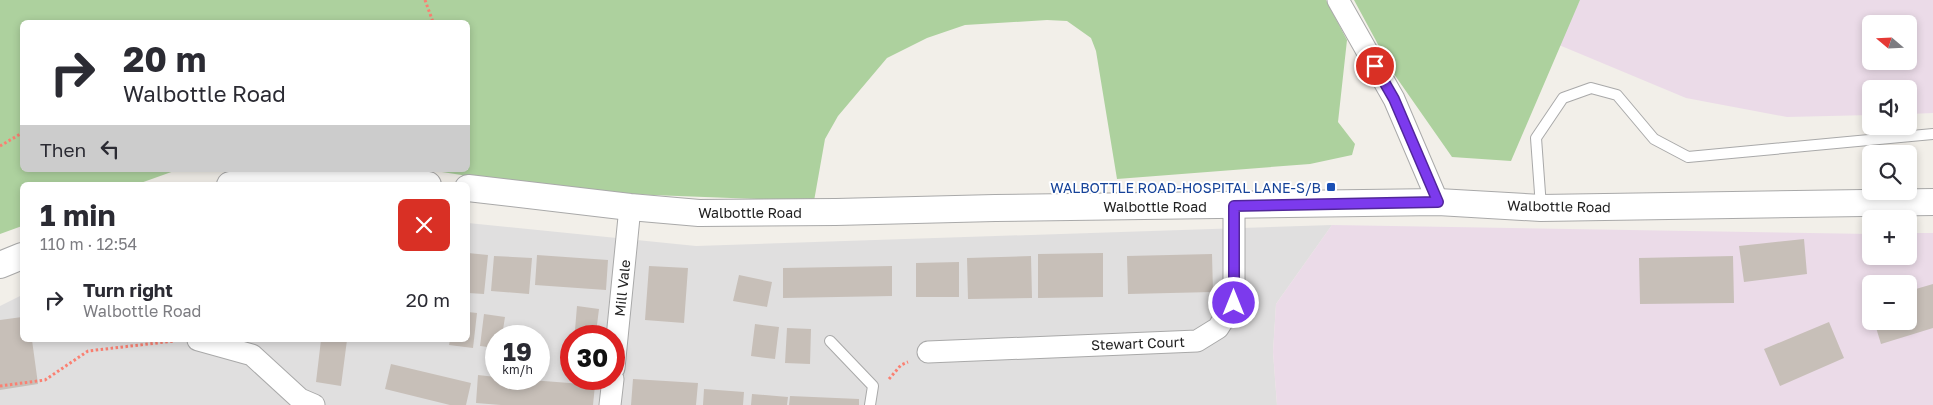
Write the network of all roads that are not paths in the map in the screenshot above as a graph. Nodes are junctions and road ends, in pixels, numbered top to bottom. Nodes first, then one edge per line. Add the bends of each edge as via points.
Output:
1 (1338, 0) edge
2 (1933, 134) edge
3 (247, 182) edge
4 (391, 182) edge
5 (470, 188) edge
6 (1438, 202) junction
7 (1933, 202) edge
8 (1234, 206) junction
9 (630, 207) junction
10 (1541, 208) junction
11 (20, 257) edge
12 (0, 264) edge
13 (618, 325) edge
14 (830, 341) dead end
15 (205, 342) edge
16 (928, 352) road end
17 (612, 390) edge
18 (314, 405) edge
19 (610, 405) edge
20 (870, 405) edge

1 - 6 street via 1394,99
2 - 10 lane via 1688,157 1654,139 1617,95 1591,88 1563,98 1536,138
3 - 4 street via 304,175
5 - 9 street, Walbottle Road
6 - 8 street, Walbottle Road
6 - 10 street, Walbottle Road
7 - 10 street, Walbottle Road
8 - 9 street, Walbottle Road via 709,213
8 - 16 street, Stewart Court via 1234,303 1218,328 1197,341
9 - 13 street, Mill Vale
11 - 12 street
14 - 20 lane via 873,386
15 - 18 street via 252,355 300,399
17 - 19 street

